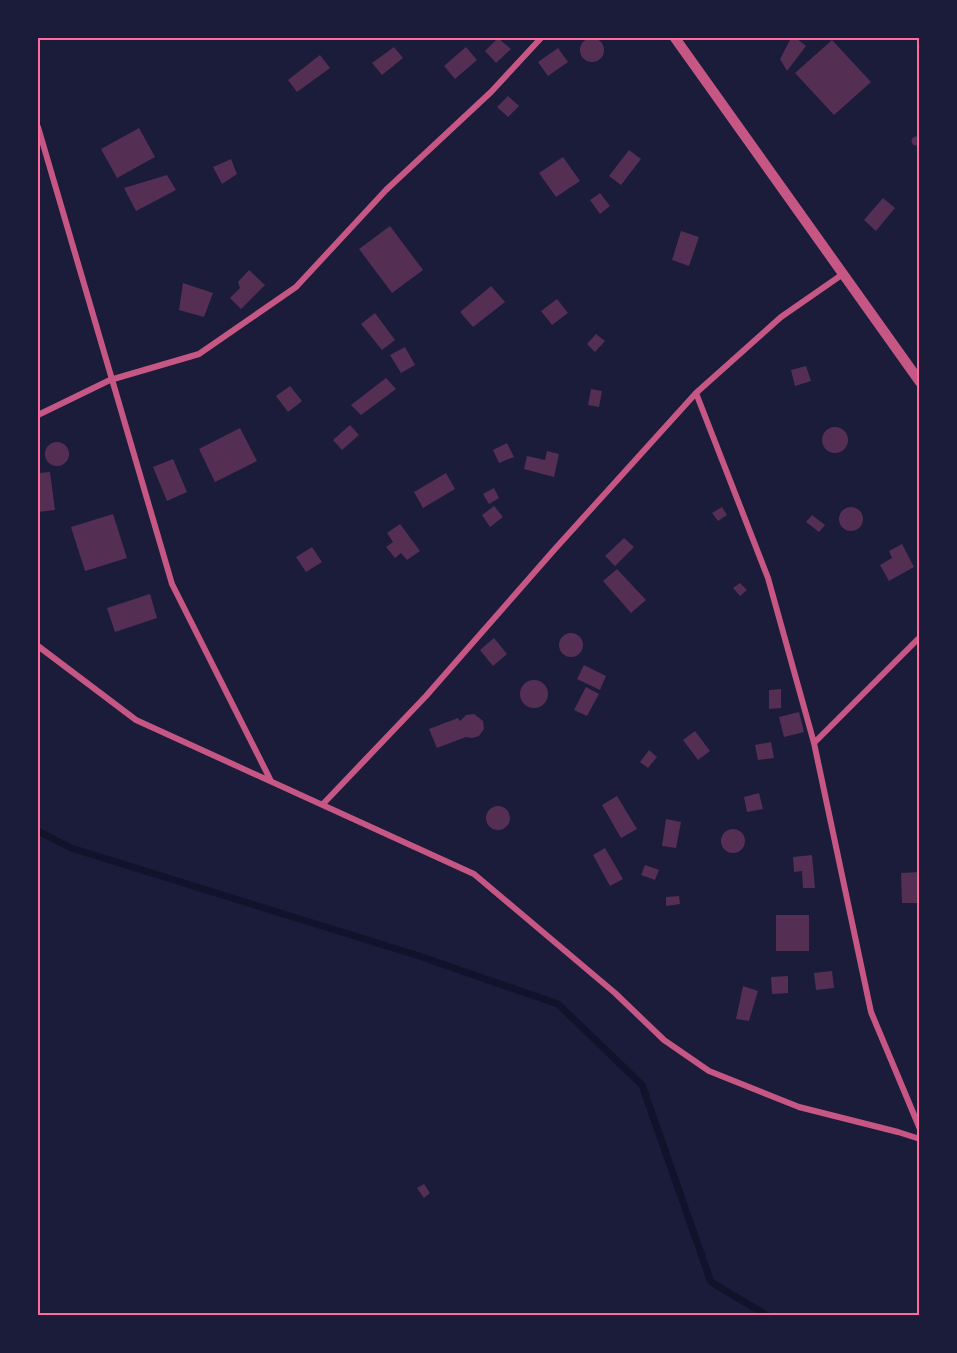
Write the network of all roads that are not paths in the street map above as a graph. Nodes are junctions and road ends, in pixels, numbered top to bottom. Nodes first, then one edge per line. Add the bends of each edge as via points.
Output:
1 (541, 38) edge
2 (675, 38) edge
3 (38, 127) edge
4 (843, 274) junction
5 (110, 380) junction
6 (920, 382) edge
7 (696, 393) junction
8 (38, 415) edge
9 (920, 637) edge
10 (38, 646) edge
11 (814, 744) junction
12 (271, 781) junction
13 (323, 804) junction
14 (920, 1129) edge
15 (920, 1139) edge

1 - 5 street via 491,92 386,190 296,287 199,354
2 - 4 street
3 - 5 street
4 - 6 street
4 - 7 street via 781,317
5 - 8 street
5 - 12 street via 172,584
7 - 11 street via 768,578
7 - 13 street via 426,696
9 - 11 street
10 - 12 street via 136,720
11 - 14 street via 871,1012
12 - 13 street
13 - 15 street via 474,874 615,993 664,1040 709,1071 799,1107

